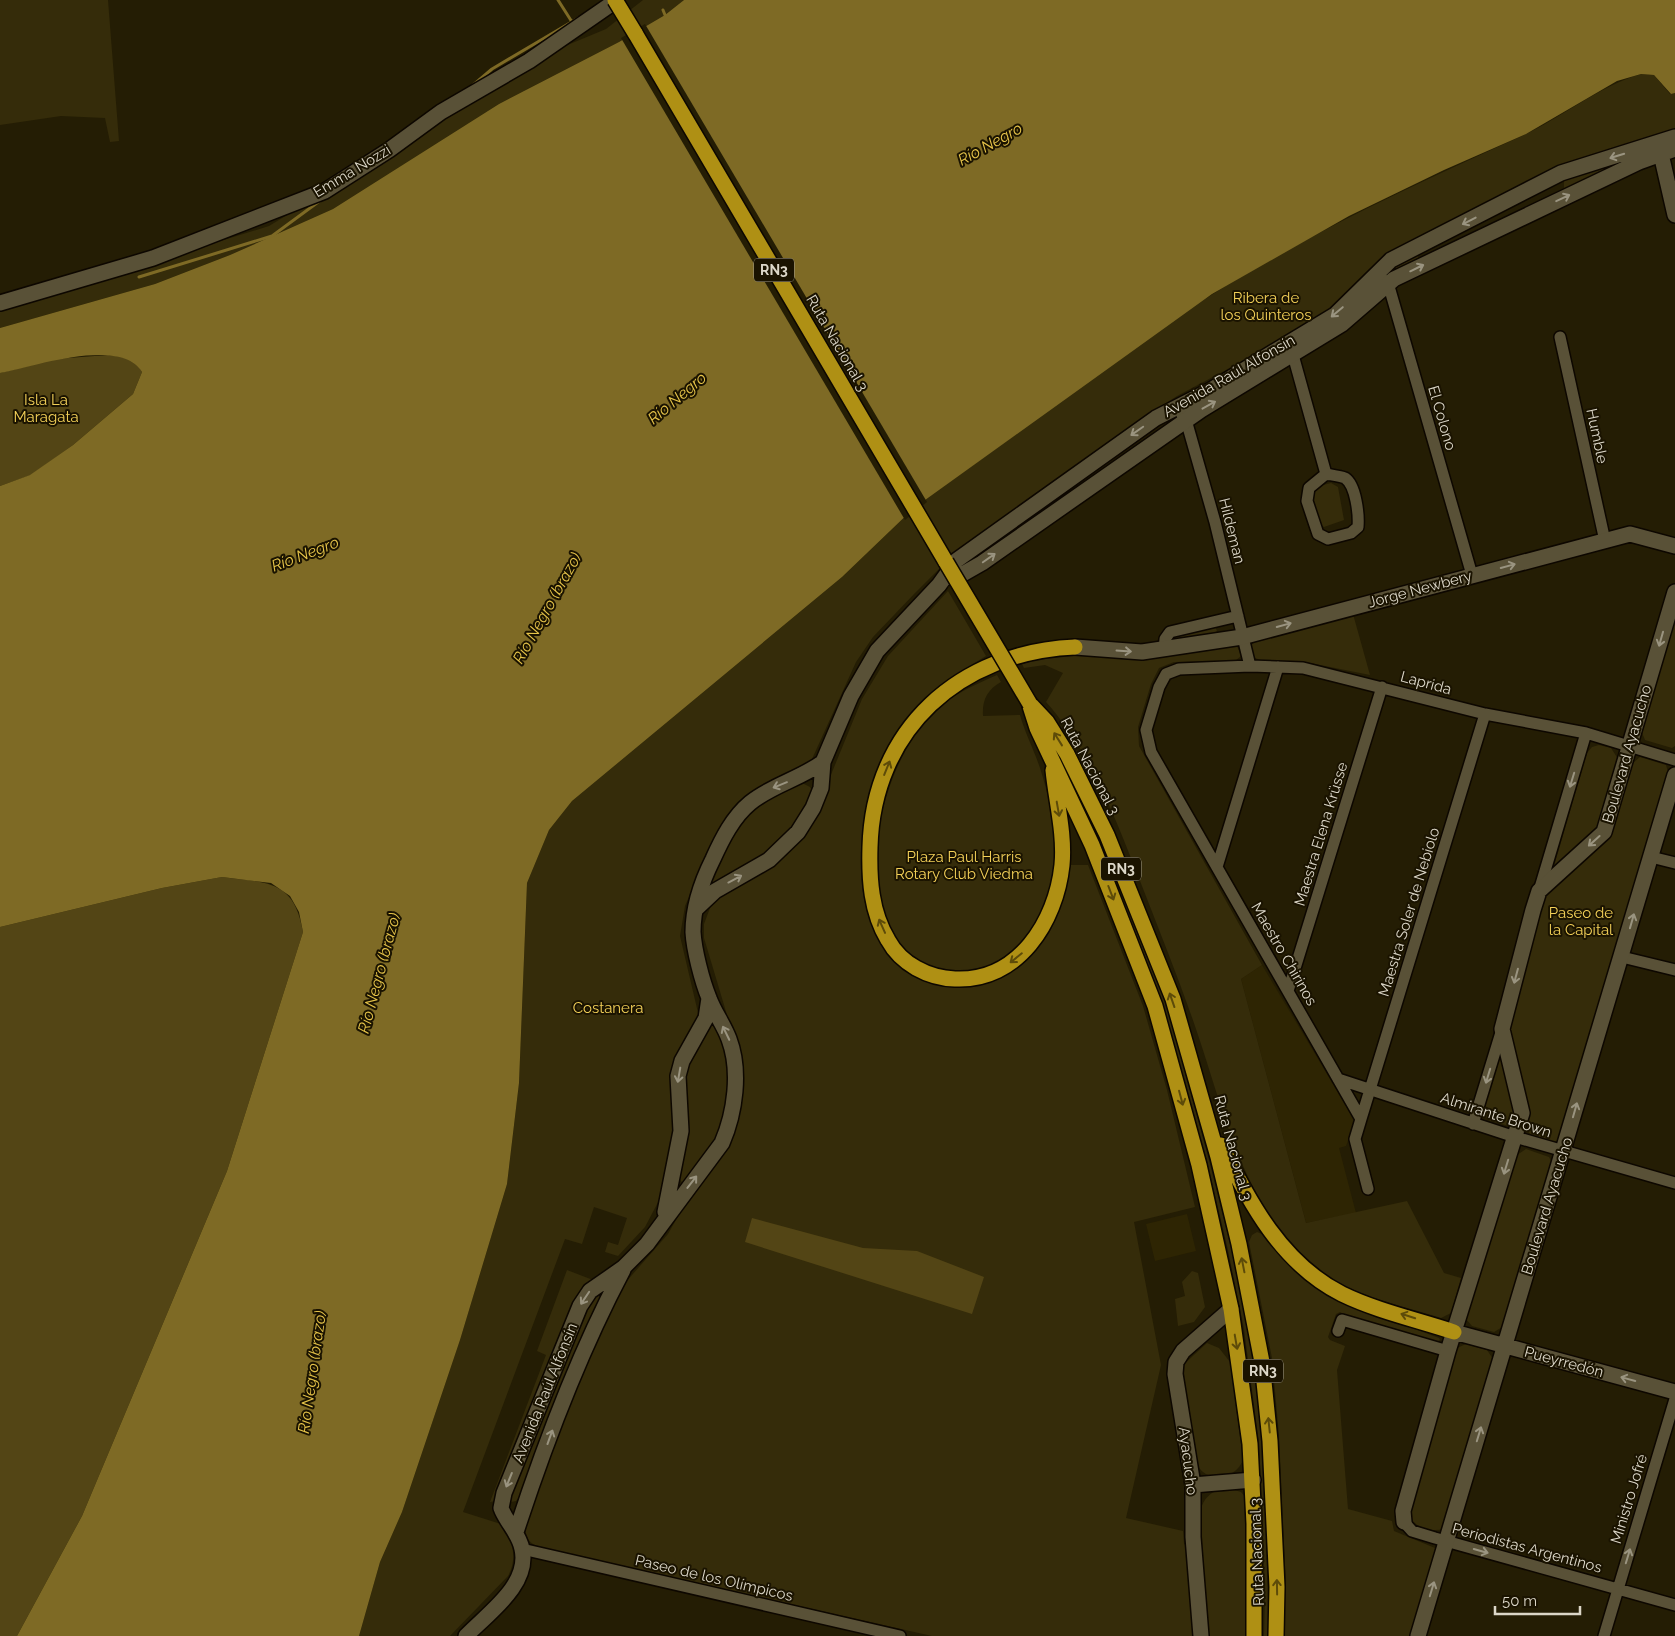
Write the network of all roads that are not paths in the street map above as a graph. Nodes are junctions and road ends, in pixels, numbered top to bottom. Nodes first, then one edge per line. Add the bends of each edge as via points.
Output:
1 (616, 0) edge
2 (1669, 145) edge
3 (1675, 215) edge
4 (1383, 278) junction
5 (0, 303) edge
6 (1560, 337) dead end
7 (1289, 350) junction
8 (1176, 407) junction
9 (1186, 420) junction
10 (1326, 474) junction
11 (1605, 540) junction
12 (1675, 546) edge
13 (1472, 575) junction
14 (945, 578) junction
15 (1675, 592) edge
16 (1238, 616) junction
17 (1242, 637) junction
18 (1075, 647) joint
19 (1164, 650) junction
20 (1250, 666) junction
21 (1278, 667) junction
22 (1382, 687) junction
23 (1030, 704) junction
24 (1485, 714) junction
25 (1586, 733) junction
26 (1146, 740) joint
27 (1630, 745) junction
28 (1675, 760) edge
29 (1053, 761) junction
30 (823, 762) junction
31 (1675, 776) edge
32 (1651, 856) junction
33 (1675, 863) edge
34 (1217, 867) junction
35 (1539, 891) junction
36 (696, 908) junction
37 (1622, 957) junction
38 (1675, 970) edge
39 (1288, 991) junction
40 (709, 998) junction
41 (1502, 1029) junction
42 (1338, 1078) junction
43 (1370, 1090) junction
44 (1205, 1113) junction
45 (1361, 1119) junction
46 (1473, 1124) junction
47 (1515, 1138) junction
48 (1562, 1152) junction
49 (1675, 1183) edge
50 (1368, 1189) dead end
51 (663, 1221) junction
52 (623, 1268) junction
53 (1231, 1309) junction
54 (1338, 1332) dead end
55 (1454, 1332) junction
56 (1505, 1346) junction
57 (1448, 1351) junction
58 (1675, 1392) edge
59 (1675, 1399) edge
60 (1253, 1480) junction
61 (1193, 1485) junction
62 (1404, 1522) joint
63 (516, 1532) junction
64 (1446, 1541) junction
65 (522, 1549) junction
66 (1618, 1589) junction
67 (1675, 1605) edge
68 (466, 1636) edge
69 (900, 1636) edge
70 (1201, 1636) edge
71 (1254, 1636) edge
72 (1276, 1636) edge
73 (1418, 1636) edge
74 (1604, 1636) edge

1 - 5 main road, Emma Nozzi via 529,61 441,112 325,192 153,258
1 - 23 highway, Ruta Nacional 3 / RN3, bridge
2 - 3 main road
4 -> 2 main road, Avenida Raúl Alfonsín via 1502,226
2 -> 4 main road, Avenida Raúl Alfonsín via 1561,173 1391,260
4 - 7 main road, Avenida Raúl Alfonsín
4 - 13 street, El Colono
6 - 11 street, Humble
7 - 8 main road, Avenida Raúl Alfonsín
9 -> 7 main road, Avenida Raúl Alfonsín
7 - 10 street
8 - 9 street, Hildeman
8 -> 14 main road, Avenida Raúl Alfonsín via 957,560
14 -> 9 main road, Avenida Raúl Alfonsín via 961,575 982,564
9 - 16 street, Hildeman
10 - 10 street via 1308,488 1307,501 1318,534 1328,539 1351,533 1358,527 1359,513 1351,485 1345,478
11 - 12 main road, Jorge Newbery via 1630,534
13 -> 11 main road, Jorge Newbery
17 -> 13 main road, Jorge Newbery
14 - 30 main road, Avenida Raúl Alfonsín via 877,651 851,696
15 -> 27 main road, Boulevard Ayacucho
16 - 17 street, Hildeman
16 - 19 street via 1170,632 1165,638
17 - 19 main road, Jorge Newbery
17 - 20 street, Hildeman
18 -> 19 main road, Jorge Newbery via 1142,652
29 -> 18 highway via 1062,864 1058,889 1038,935 1013,962 985,976 947,978 922,972 888,941 878,917 869,871 875,803 894,748 924,708 968,676 1027,653
20 - 21 street, Laprida
20 - 26 street, Laprida via 1179,669 1166,674 1159,687
21 - 22 street, Laprida via 1303,668
21 - 34 street
22 - 24 street, Laprida
22 - 39 street, Maestra Elena Krüsse
23 - 29 highway, Ruta Nacional 3 / RN3
44 -> 23 highway, Ruta Nacional 3 / RN3 via 1173,999 1107,835 1067,754 1048,722
24 - 25 street, Laprida
24 - 43 street, Maestra Soler de Nebiolo
25 - 27 street, Laprida
25 -> 35 street
26 - 34 street, Maestro Chirinos
27 - 28 street, Laprida
27 -> 35 main road, Boulevard Ayacucho via 1604,832
29 -> 53 highway, Ruta Nacional 3 / RN3 via 1092,845 1155,1006 1199,1165
36 -> 30 main road, Avenida Raúl Alfonsín via 715,891 769,860 798,832 814,808
30 -> 36 main road, Avenida Raúl Alfonsín via 768,790 735,818 703,880
31 - 32 main road, Boulevard Ayacucho
32 - 33 street
37 -> 32 main road, Boulevard Ayacucho
34 - 39 street, Maestro Chirinos
35 -> 41 main road
36 - 40 main road, Avenida Raúl Alfonsín via 694,943
37 - 38 street
48 -> 37 main road, Boulevard Ayacucho
39 - 42 street, Maestro Chirinos
40 -> 51 main road, Avenida Raúl Alfonsín via 706,1018 682,1061 678,1076 681,1131
51 -> 40 main road, Avenida Raúl Alfonsín via 722,1143 731,1119 735,1076 730,1040
41 -> 46 street
41 - 47 main road via 1522,1113
42 - 43 street, Almirante Brown
42 - 45 street, Maestro Chirinos
43 - 45 street, Maestra Soler de Nebiolo
43 - 46 street, Almirante Brown
55 -> 44 highway via 1343,1294 1300,1264 1267,1228
72 -> 44 highway, Ruta Nacional 3 / RN3 via 1277,1587 1270,1442 1262,1362 1240,1244
45 - 50 street via 1355,1139
46 - 47 street, Almirante Brown
47 - 48 street, Almirante Brown
47 -> 55 main road
48 - 49 street, Almirante Brown
48 - 56 main road, Boulevard Ayacucho
51 - 52 main road, Avenida Raúl Alfonsín
63 -> 52 main road, Avenida Raúl Alfonsín via 558,1417
52 -> 63 main road, Avenida Raúl Alfonsín via 590,1292 576,1315 504,1493 501,1508
53 -> 60 highway, Ruta Nacional 3 / RN3
53 - 61 main road, Ayacucho via 1183,1351 1176,1362 1175,1374
54 - 57 street via 1342,1320
55 - 56 main road, Pueyrredón
55 - 57 main road
58 -> 56 main road, Pueyrredón
64 -> 56 main road, Boulevard Ayacucho
57 - 62 main road via 1403,1510
66 -> 59 street, Ministro Jofré
60 - 61 main road
60 - 71 highway, Ruta Nacional 3 / RN3
61 - 70 main road, Ayacucho via 1193,1537
62 - 64 street, Periodistas Argentinos via 1412,1531
63 - 65 main road, Avenida Raúl Alfonsín
64 -> 66 street, Periodistas Argentinos
73 -> 64 main road, Boulevard Ayacucho
65 - 68 main road, Avenida Raúl Alfonsín via 521,1573 514,1586
65 - 69 street, Paseo de los Olímpicos
66 - 67 street, Periodistas Argentinos
66 - 74 street, Ministro Jofré

